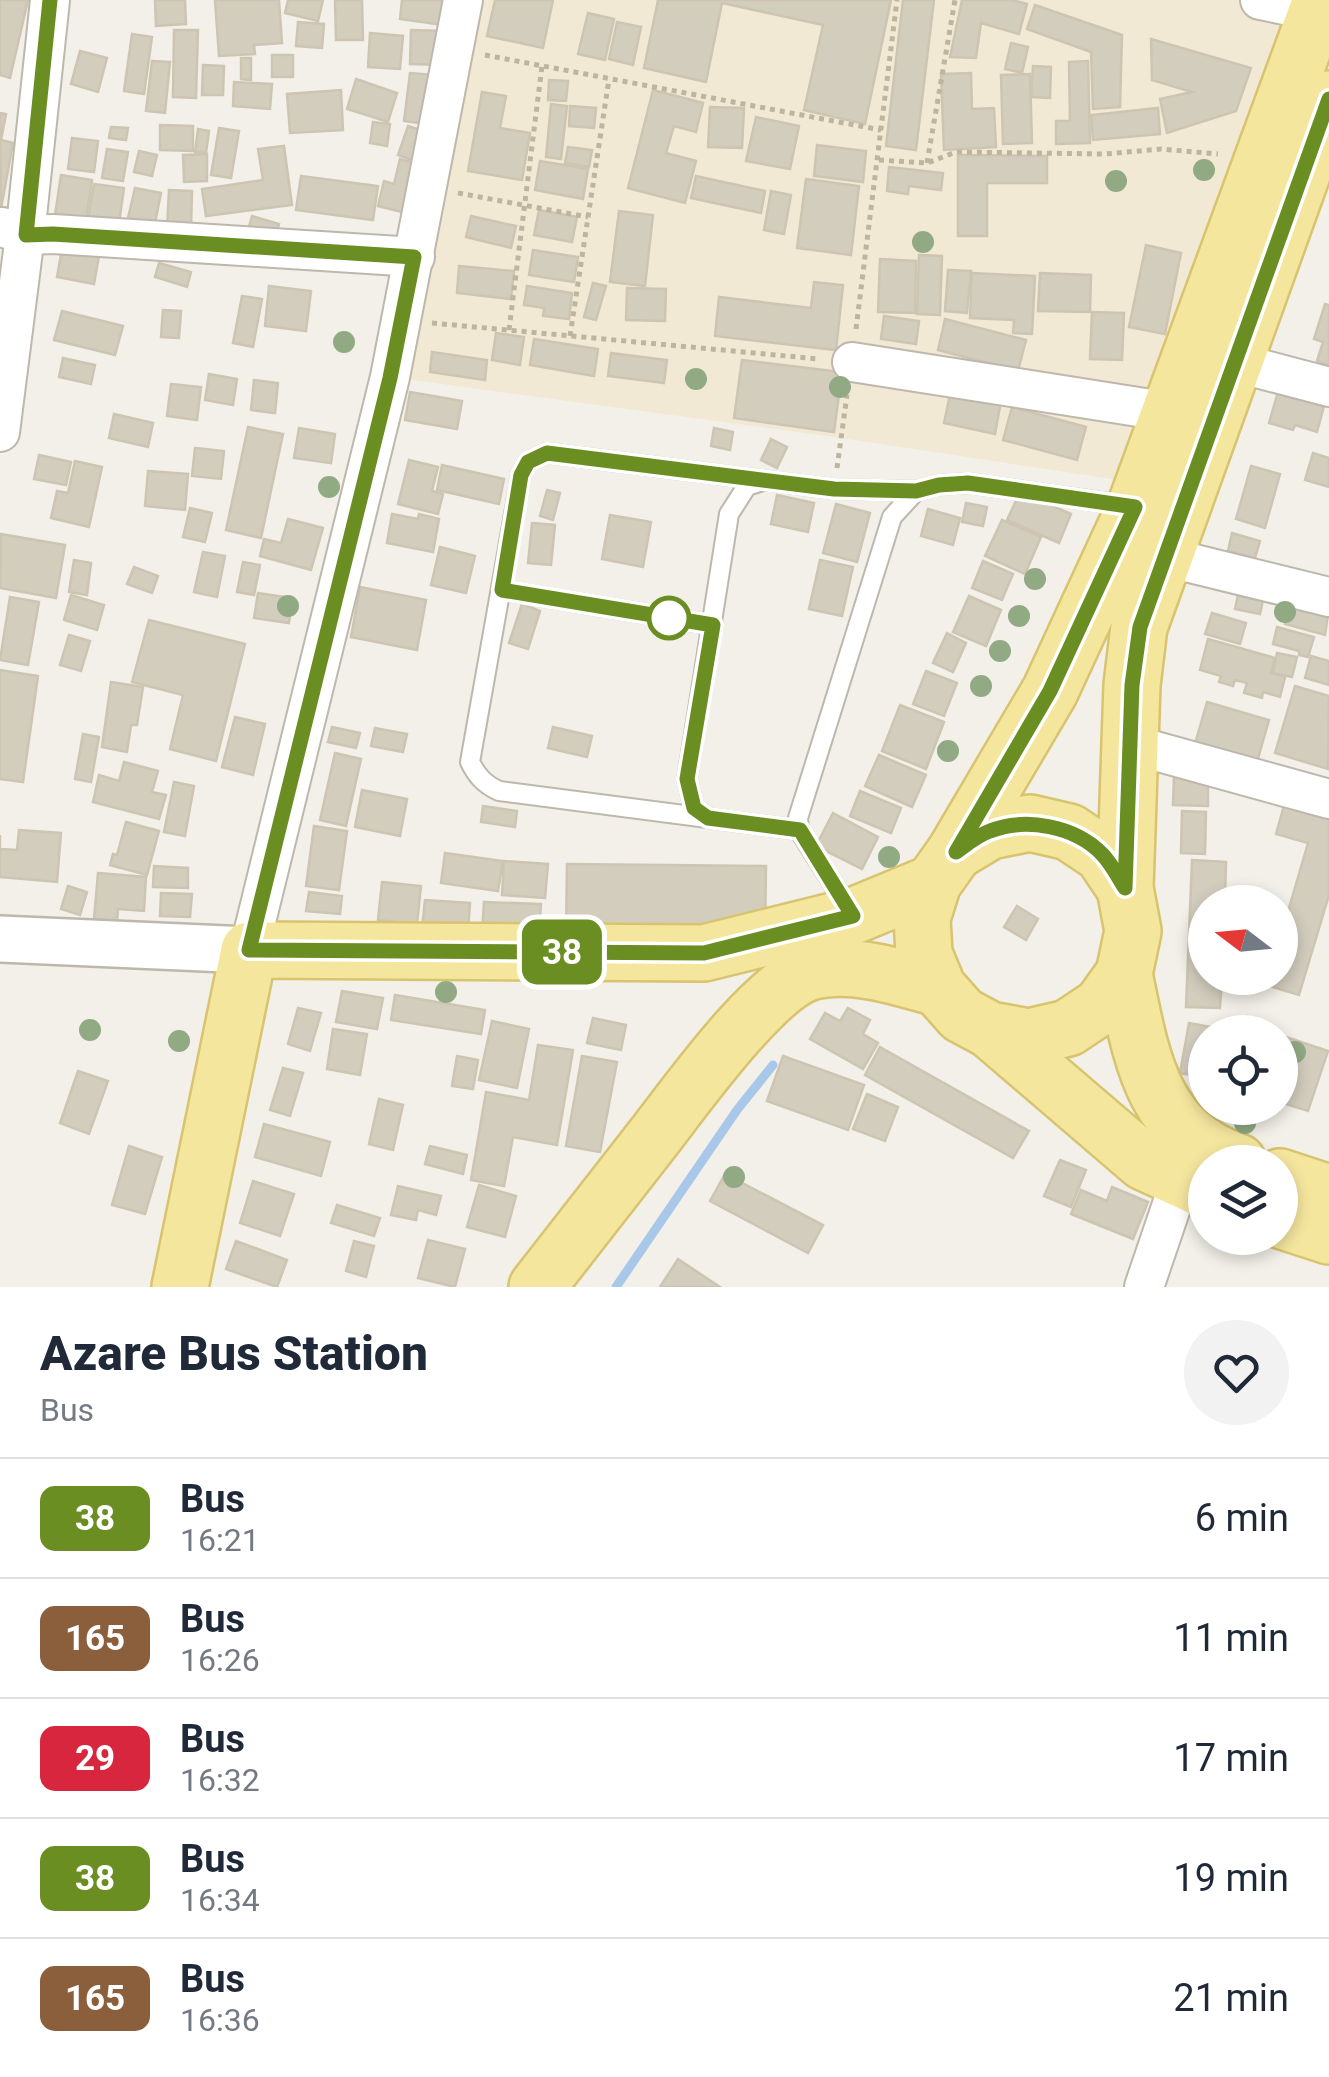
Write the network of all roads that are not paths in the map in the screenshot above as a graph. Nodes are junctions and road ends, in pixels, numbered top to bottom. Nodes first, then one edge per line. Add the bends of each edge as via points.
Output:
1 (50, 0) edge
2 (463, 0) edge
3 (1260, 0) edge
4 (1322, 10) edge
5 (1329, 99) edge
6 (13, 231) edge
7 (414, 257) junction
8 (852, 362) road end
9 (1234, 362) junction
10 (1329, 387) edge
11 (1170, 412) junction
12 (0, 432) edge
13 (764, 480) junction
14 (916, 491) junction
15 (1135, 507) junction
16 (1162, 556) junction
17 (502, 590) junction
18 (1329, 596) edge
19 (713, 625) junction
20 (1130, 744) junction
21 (1329, 800) edge
22 (708, 818) junction
23 (800, 830) junction
24 (944, 867) junction
25 (1125, 888) junction
26 (853, 916) junction
27 (0, 939) edge
28 (249, 950) junction
29 (1124, 974) junction
30 (938, 988) junction
31 (990, 1030) junction
32 (1204, 1145) edge
33 (1298, 1183) edge
34 (1188, 1184) edge
35 (1329, 1193) edge
36 (1188, 1196) edge
37 (1298, 1226) edge
38 (1329, 1236) edge
39 (180, 1287) edge
40 (537, 1287) edge
41 (1144, 1287) edge

1 - 6 street
2 - 7 street
3 - 4 street
4 - 11 main road
5 - 9 main road
6 - 7 street
6 - 12 street
7 - 28 street
8 - 11 street
9 - 10 street
9 - 16 main road
11 - 15 main road
13 - 14 lane
13 - 17 lane via 538,456 521,475
13 - 19 lane via 748,486 730,514
14 - 15 lane via 968,483
14 - 23 lane via 892,517 798,818
15 - 24 main road via 1050,691
16 - 18 street
16 - 20 main road via 1140,627
17 - 19 lane
17 - 22 lane via 470,762 476,775 499,790
19 - 22 lane via 687,779 694,808
20 - 21 street
20 - 25 main road
22 - 23 lane
23 - 26 lane
24 - 25 main road via 990,831 1030,824 1069,832 1102,854
24 - 26 main road
24 - 30 main road via 922,918 924,954
25 - 29 main road via 1133,931
26 - 28 main road via 704,953
27 - 28 street
28 - 39 main road
29 - 31 main road via 1101,1006 1068,1028 1029,1037
29 - 32 main road via 1144,1069 1166,1109
30 - 31 main road via 962,1014
30 - 40 main road via 848,969 809,972 784,988 720,1050
31 - 34 main road via 1144,1162
33 - 35 main road
36 - 41 street
37 - 38 main road

